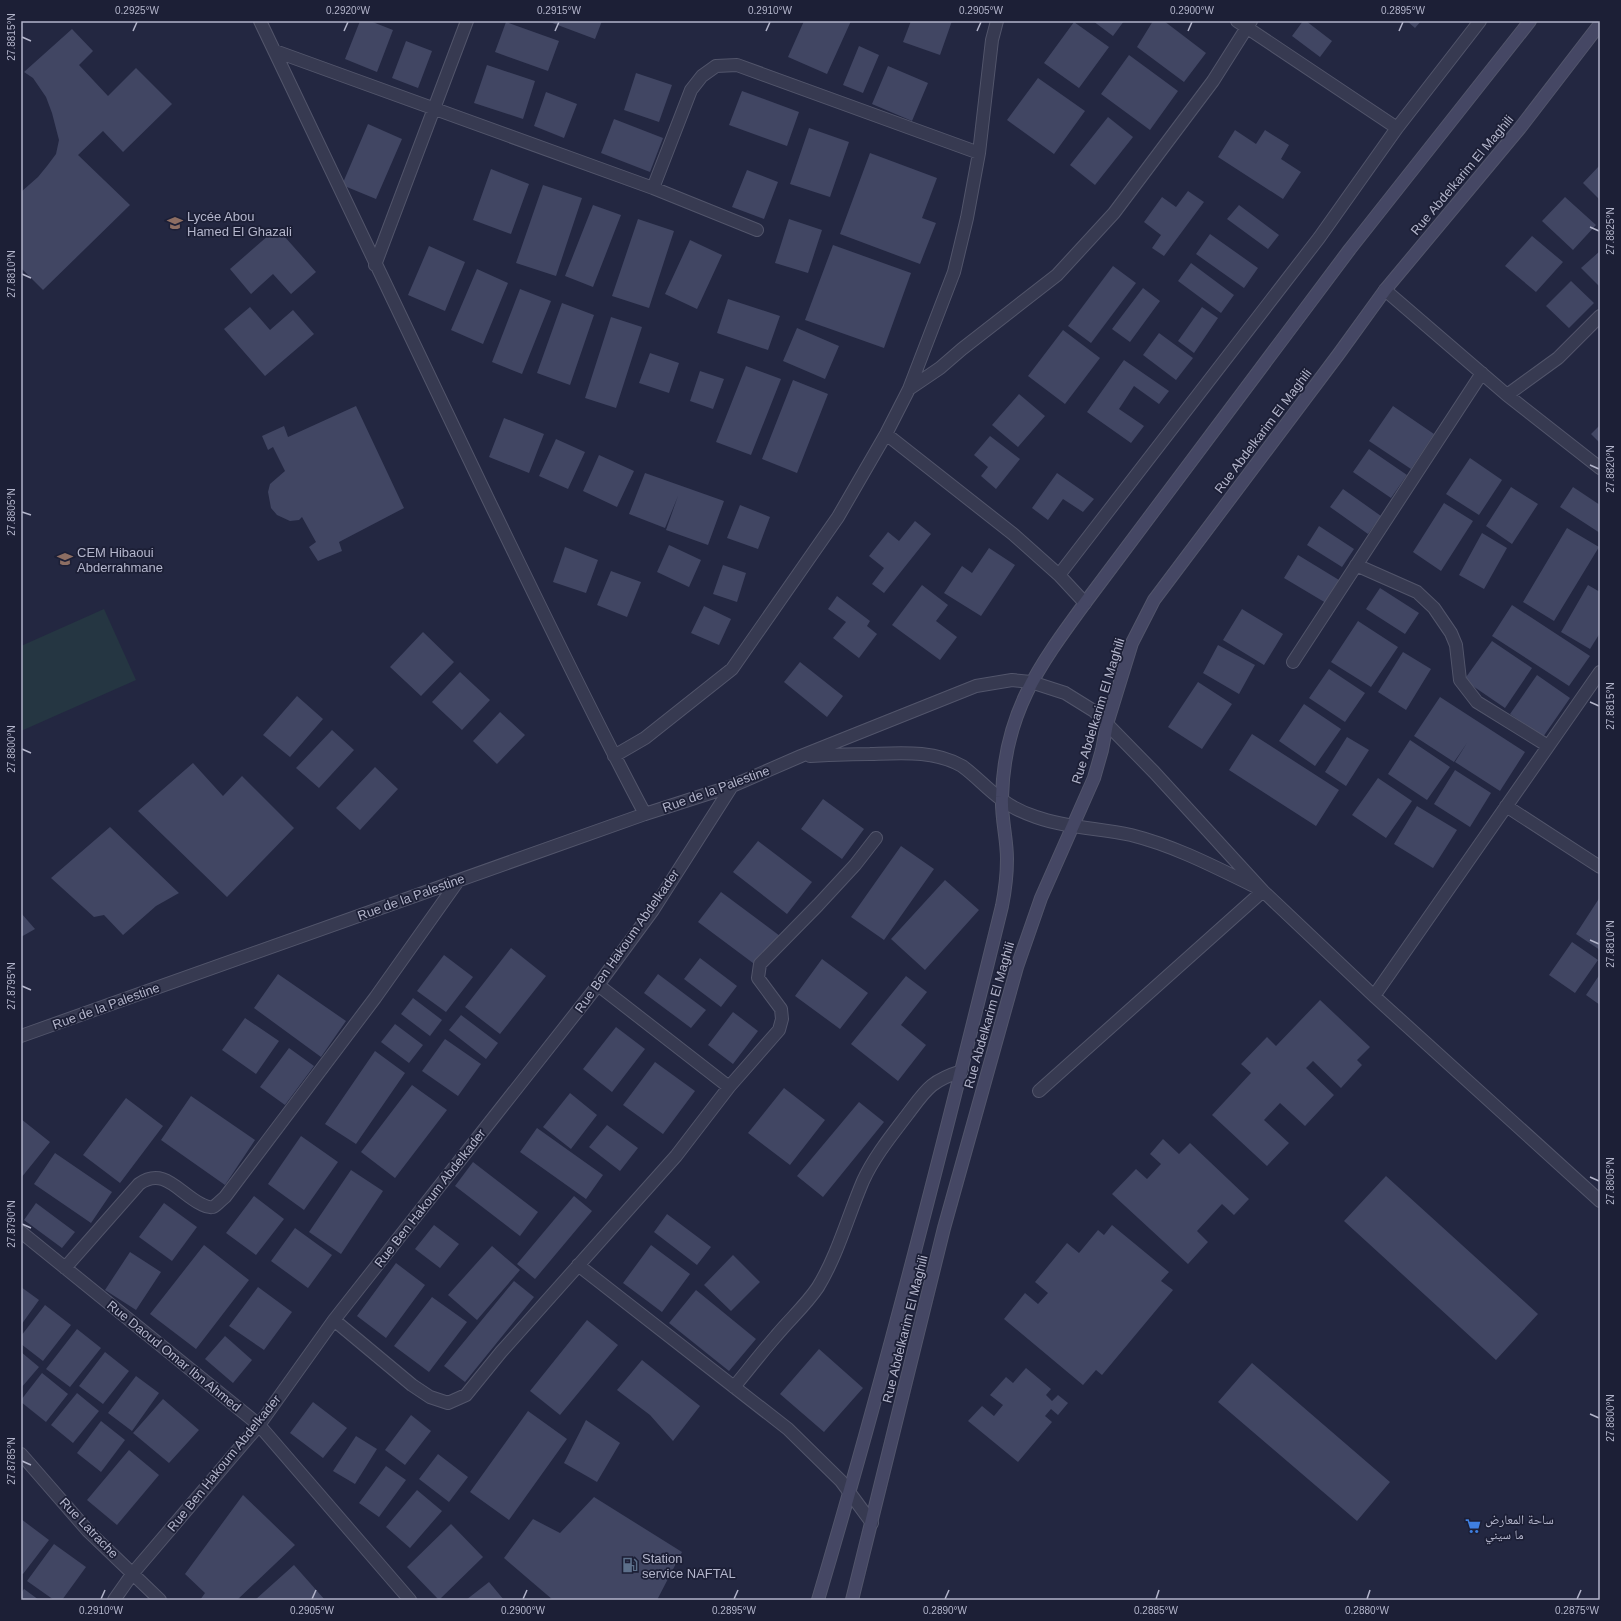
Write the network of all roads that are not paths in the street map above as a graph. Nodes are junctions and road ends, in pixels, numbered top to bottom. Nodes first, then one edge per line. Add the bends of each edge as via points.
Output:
1 (260, 21) edge
2 (272, 21) edge
3 (467, 21) edge
4 (997, 21) edge
5 (1237, 21) edge
6 (1480, 21) edge
7 (1530, 21) edge
8 (1600, 24) edge
9 (1249, 25) edge
10 (266, 34) junction
11 (275, 51) junction
12 (434, 110) junction
13 (1396, 128) junction
14 (979, 153) junction
15 (653, 188) junction
16 (758, 230) dead end
17 (375, 265) junction
18 (1384, 290) junction
19 (1600, 316) edge
20 (1482, 372) junction
21 (909, 389) junction
22 (1508, 395) junction
23 (886, 434) junction
24 (1600, 468) edge
25 (1356, 565) junction
26 (1059, 575) junction
27 (1085, 603) junction
28 (1293, 662) dead end
29 (1600, 672) edge
30 (1031, 682) junction
31 (1107, 724) junction
32 (1548, 746) junction
33 (614, 756) junction
34 (801, 756) junction
35 (732, 786) junction
36 (1002, 800) junction
37 (1506, 806) junction
38 (645, 814) junction
39 (1072, 826) junction
40 (876, 838) dead end
41 (1600, 867) edge
42 (458, 881) junction
43 (1263, 890) junction
44 (598, 985) junction
45 (1374, 996) junction
46 (21, 1036) edge
47 (962, 1071) junction
48 (729, 1087) junction
49 (1039, 1091) dead end
50 (1600, 1201) edge
51 (21, 1232) edge
52 (578, 1265) junction
53 (65, 1268) junction
54 (334, 1320) junction
55 (734, 1387) junction
56 (259, 1425) junction
57 (23, 1460) edge
58 (850, 1492) junction
59 (872, 1523) junction
60 (134, 1573) junction
61 (114, 1600) edge
62 (160, 1600) edge
63 (410, 1600) edge
64 (818, 1600) edge
65 (852, 1600) edge

1 - 10 street
2 - 10 street
3 - 12 street
4 - 14 street via 992,40
5 - 9 street
6 - 13 street
7 - 27 street via 1350,249
8 - 18 street, Rue Abdelkarim El Maghili via 1520,128
9 - 13 street
9 - 21 street via 1213,81 1114,213 1057,275 940,368
10 - 11 street
11 - 12 street
11 - 17 street
12 - 15 street
12 - 17 street
13 - 26 street via 1319,238
14 - 15 street via 737,65 716,66 702,76 691,90
14 - 21 street via 954,272
15 - 16 street
17 - 33 street
18 - 20 street
18 - 31 street, Rue Abdelkarim El Maghili via 1154,600 1132,643
19 - 22 street via 1558,358
20 - 22 street
20 - 25 street
21 - 23 street
22 - 24 street
23 - 26 street via 1013,534
23 - 33 street via 838,517 732,669 645,738
25 - 28 street
25 - 32 street via 1417,592 1434,608 1456,645 1460,680 1470,695 1477,702
26 - 27 street
27 - 30 street via 1042,662
29 - 32 street
30 - 31 street, Rue de la Palestine via 1065,693 1094,711
30 - 34 street, Rue de la Palestine via 1012,680 976,686
30 - 36 street via 1009,738 1003,769
31 - 39 street, Rue Abdelkarim El Maghili via 1094,778
31 - 43 street, Rue de la Palestine
32 - 37 street
33 - 38 street
34 - 35 street, Rue de la Palestine
34 - 36 street via 902,752 934,755 962,767
35 - 38 street, Rue de la Palestine
35 - 44 street, Rue Ben Hakoum Abdelkader via 653,910
36 - 39 street via 1035,816
36 - 47 street via 1007,858 1005,890
37 - 41 street
37 - 45 street
38 - 42 street, Rue de la Palestine
39 - 43 street via 1131,835 1160,844 1213,865
39 - 59 street, Rue Abdelkarim El Maghili via 1041,898 1017,967 944,1228
40 - 48 street via 839,882 760,964 758,978 781,1009 782,1019 779,1030
42 - 46 street, Rue de la Palestine
42 - 53 street via 375,998 225,1197 214,1206 207,1207 190,1198 167,1180 148,1178 139,1184
43 - 45 street
43 - 49 street
44 - 48 street
44 - 54 street, Rue Ben Hakoum Abdelkader
45 - 50 street
47 - 55 street via 946,1076 926,1090 893,1133 864,1180 830,1265 817,1288
47 - 58 street
48 - 52 street via 676,1156
51 - 53 street, Rue Daoud Omar Ibn Ahmed
52 - 54 street via 466,1395 448,1403 430,1397 412,1385
52 - 55 street
53 - 56 street, Rue Daoud Omar Ibn Ahmed
54 - 56 street, Rue Ben Hakoum Abdelkader
55 - 58 street via 788,1429
56 - 60 street, Rue Ben Hakoum Abdelkader
56 - 63 street, Rue Daoud Omar Ibn Ahmed
57 - 60 street, Rue Latrache via 88,1531
58 - 59 street
58 - 64 street
59 - 65 street, Rue Abdelkarim El Maghili
60 - 61 street, Rue Ben Hakoum Abdelkader
60 - 62 street, Rue Latrache

